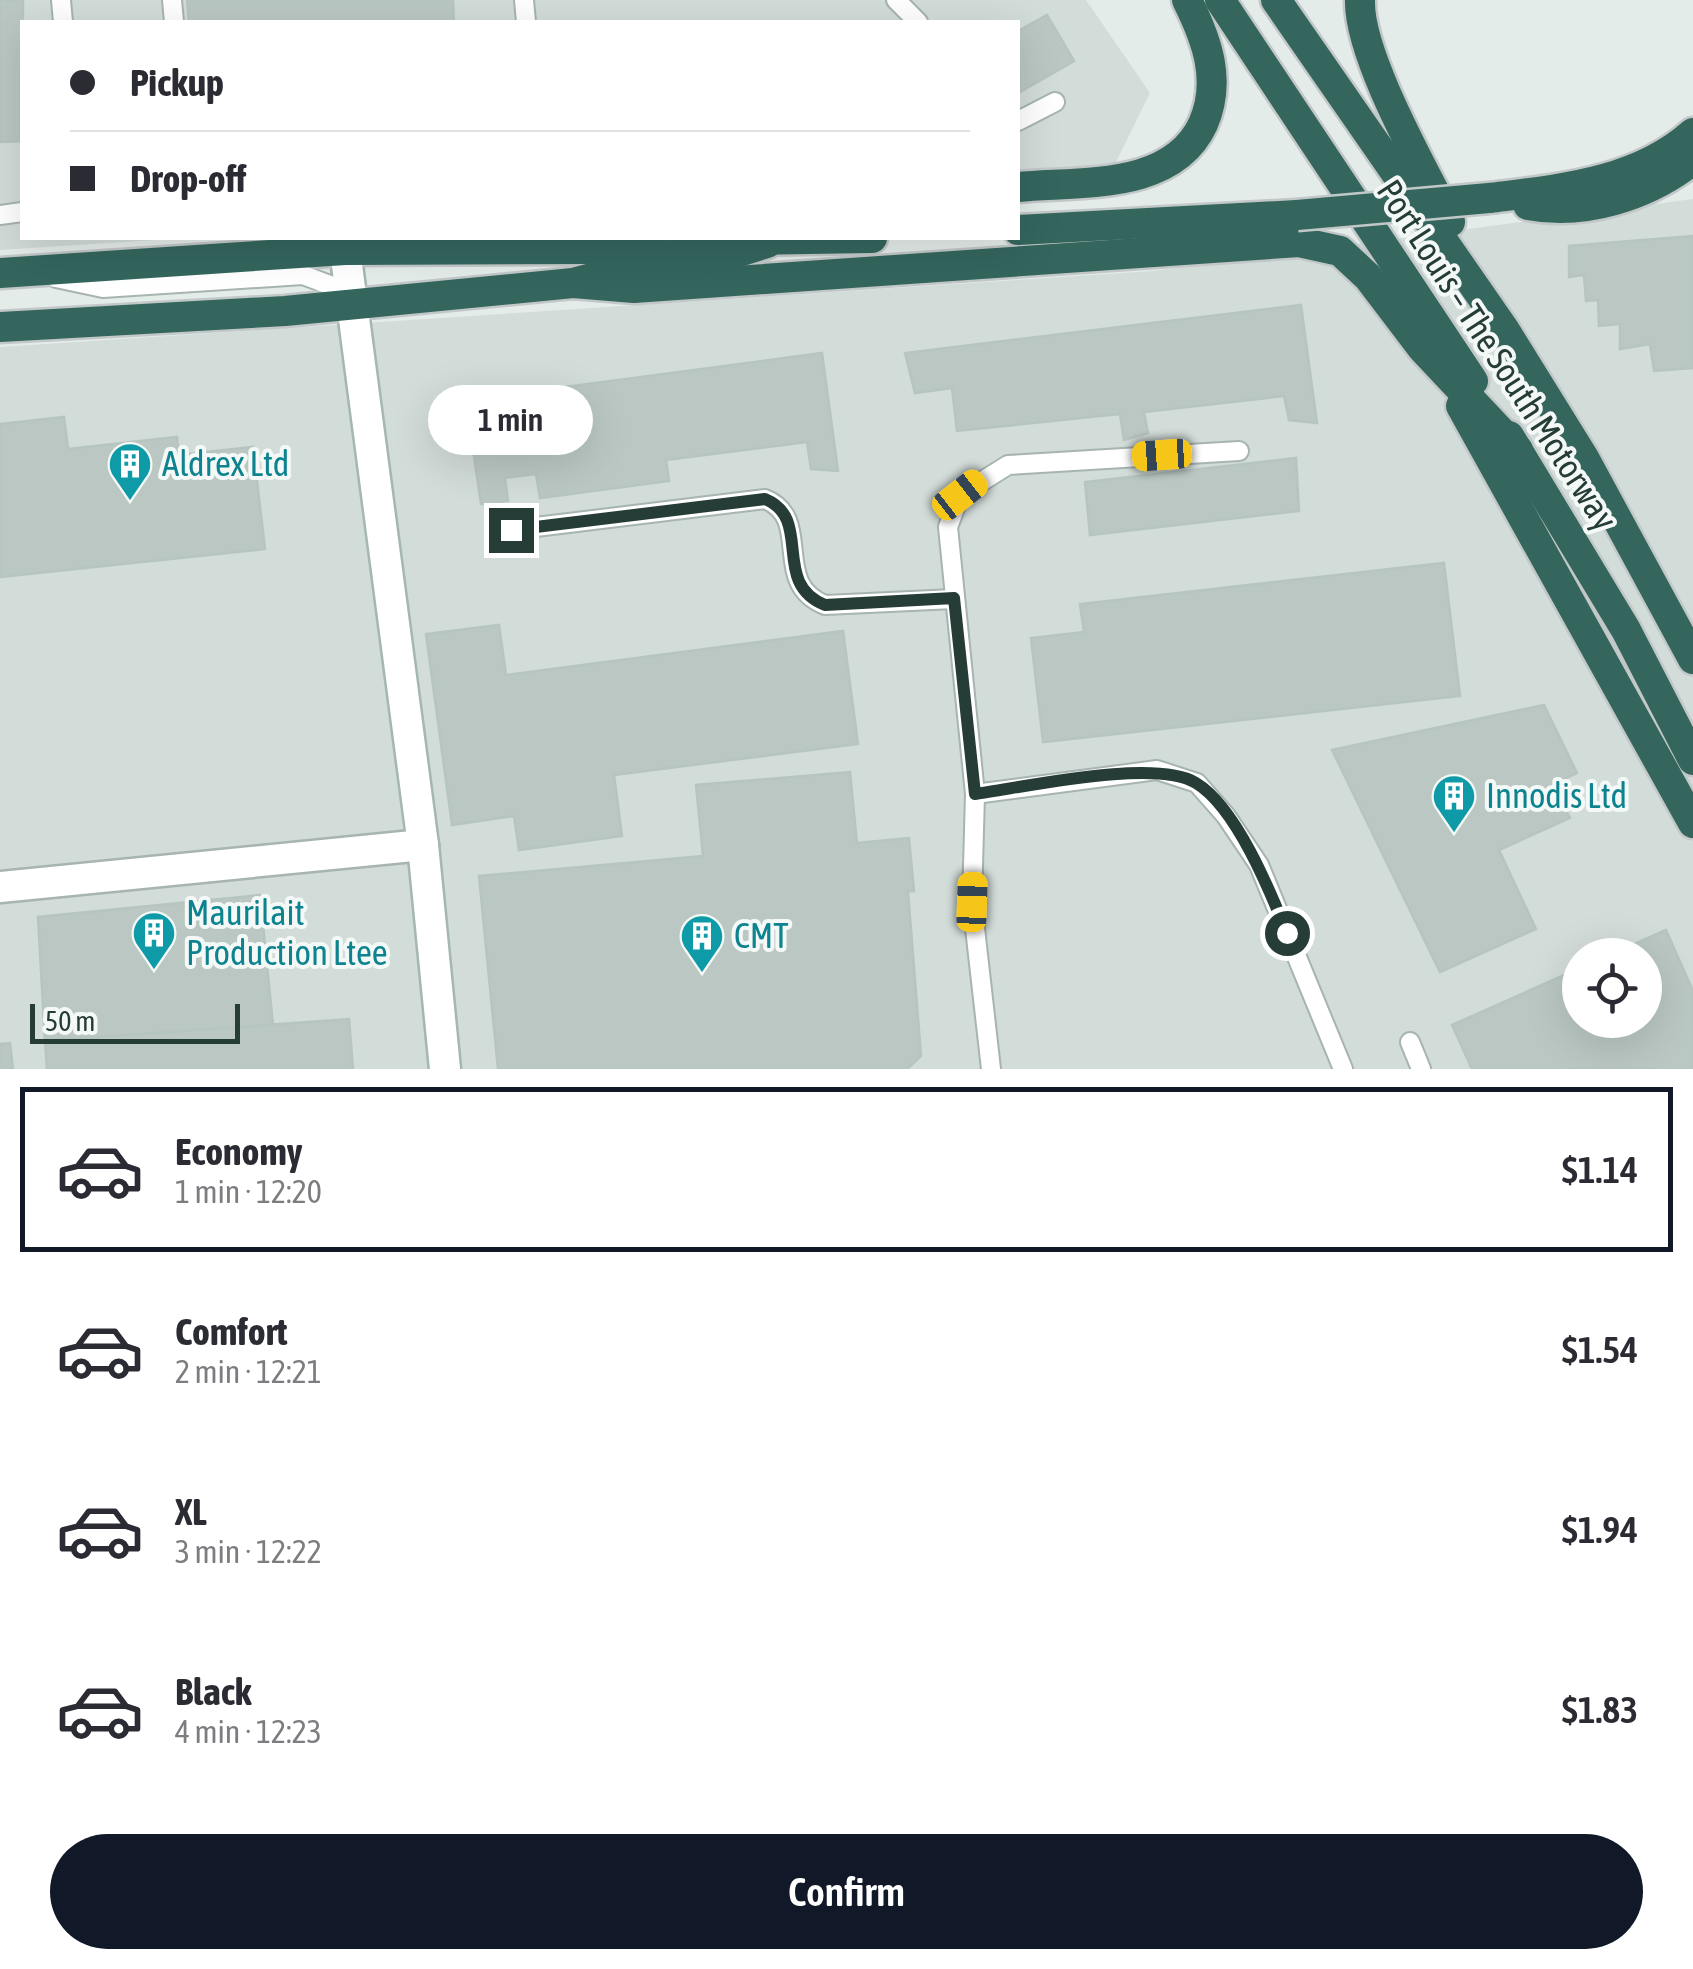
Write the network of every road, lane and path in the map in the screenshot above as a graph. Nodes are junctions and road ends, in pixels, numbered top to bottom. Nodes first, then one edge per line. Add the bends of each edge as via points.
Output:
1 (896, 0) edge
2 (1187, 0) edge
3 (1220, 0) edge
4 (1276, 0) edge
5 (1360, 0) edge
6 (916, 20) edge
7 (1054, 102) dead end
8 (1020, 120) edge
9 (1693, 133) edge
10 (1693, 160) edge
11 (1020, 187) edge
12 (1489, 198) junction
13 (1020, 230) edge
14 (689, 240) edge
15 (745, 240) edge
16 (830, 240) edge
17 (559, 242) edge
18 (767, 243) junction
19 (345, 250) junction
20 (13, 272) edge
21 (574, 283) junction
22 (353, 303) junction
23 (0, 326) edge
24 (1504, 329) junction
25 (1439, 366) junction
26 (1518, 450) junction
27 (1239, 451) dead end
28 (511, 530) dead end
29 (954, 598) junction
30 (1693, 659) edge
31 (1688, 751) edge
32 (1693, 790) edge
33 (975, 794) junction
34 (1693, 823) edge
35 (423, 845) junction
36 (0, 887) edge
37 (1410, 1042) dead end
38 (445, 1069) edge
39 (990, 1069) edge
40 (1343, 1069) edge
41 (1421, 1069) edge

1 - 6 lane
2 - 11 highway via 1211,61 1212,104 1183,156 1152,171 1102,181
3 - 26 highway, Port Louis – The South Motorway
4 - 24 highway, Port Louis – The South Motorway
5 - 24 highway via 1359,18 1408,140
7 - 8 lane
9 - 12 highway via 1641,168
10 - 12 highway via 1621,199 1579,208
12 - 13 highway, bridge
14 - 17 highway via 585,249
15 - 18 highway
16 - 18 highway
17 - 19 highway
18 - 21 highway
19 - 20 highway
19 - 22 street
20 - 22 lane via 103,288 303,275 336,287
21 - 22 highway
21 - 25 highway via 634,288 1299,242 1340,251
22 - 23 highway
22 - 35 street
24 - 30 highway, Port Louis – The South Motorway via 1584,458
25 - 26 highway
25 - 34 highway
26 - 31 highway, Port Louis – The South Motorway via 1626,630
27 - 29 lane via 1008,465 984,476 951,510
28 - 29 lane via 765,499 788,518 797,583 807,598 825,605
29 - 33 lane
31 - 32 highway, Port Louis – The South Motorway
33 - 39 lane via 972,902
33 - 40 lane via 1158,770 1197,783 1259,865
35 - 36 street
35 - 38 street
37 - 41 lane

